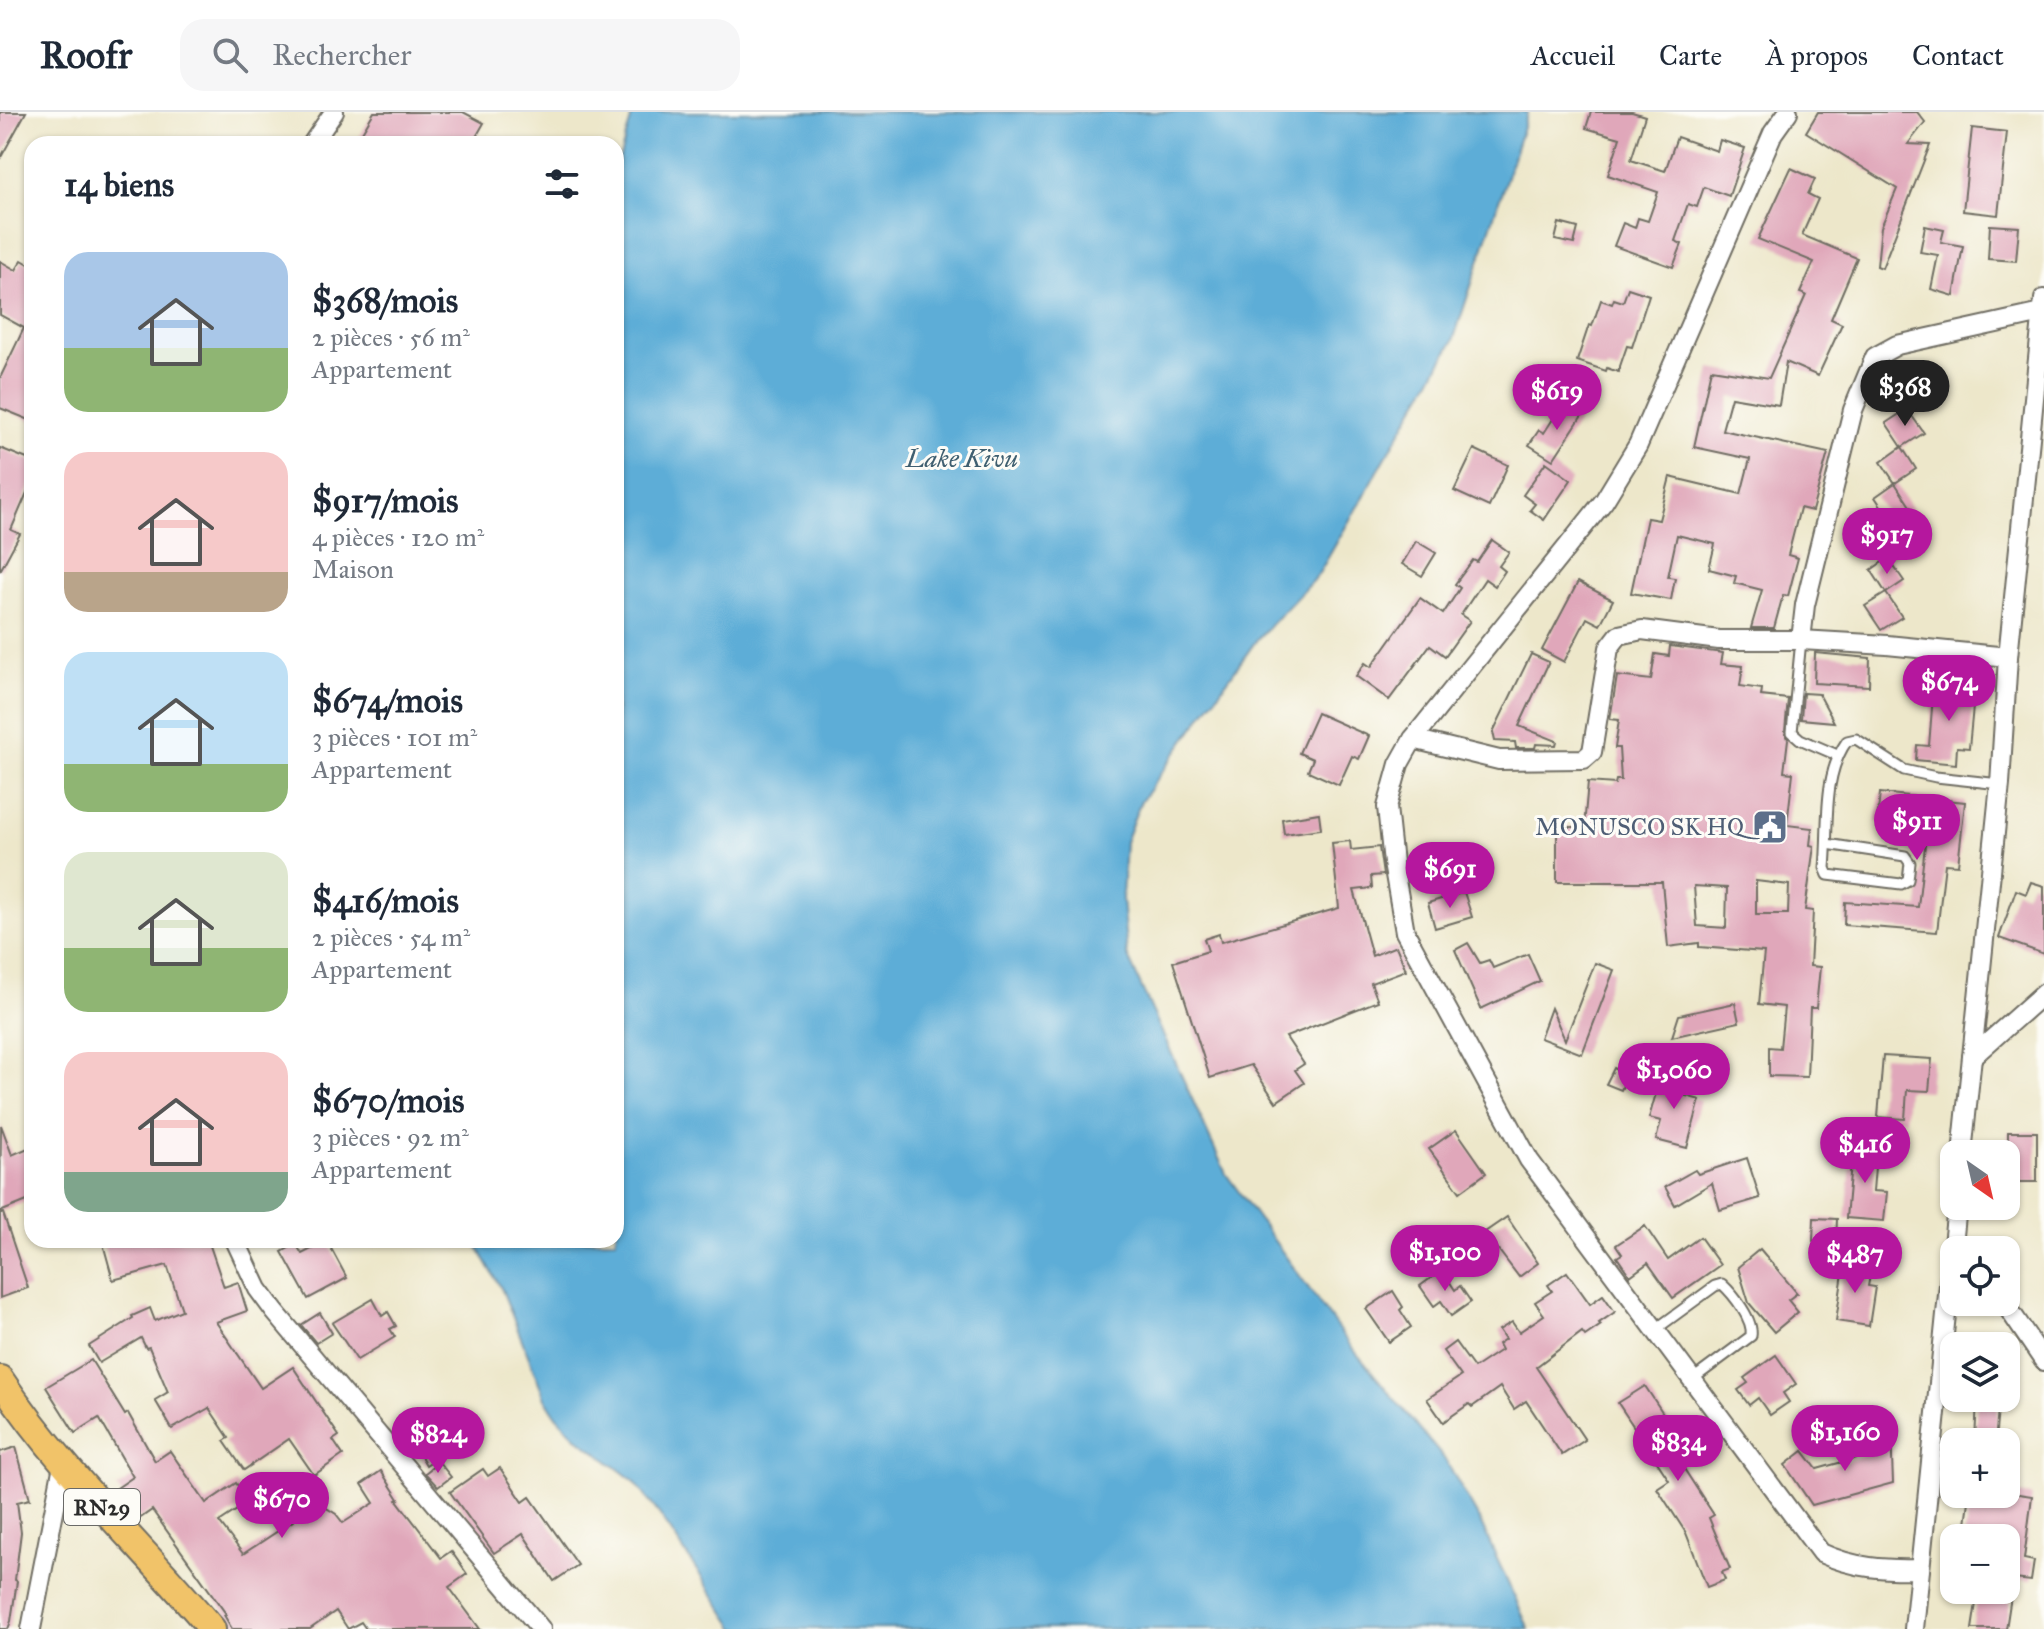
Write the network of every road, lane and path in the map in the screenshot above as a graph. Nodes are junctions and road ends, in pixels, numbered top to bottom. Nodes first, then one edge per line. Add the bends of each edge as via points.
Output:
1 (334, 112) edge
2 (1788, 112) edge
3 (318, 136) edge
4 (2043, 306) edge
5 (1801, 640) junction
6 (2008, 657) junction
7 (1413, 739) junction
8 (1837, 755) junction
9 (2000, 784) junction
10 (1827, 844) junction
11 (2044, 993) edge
12 (1972, 1057) junction
13 (1963, 1140) edge
14 (239, 1248) edge
15 (1947, 1316) edge
16 (2013, 1316) edge
17 (1656, 1329) junction
18 (2044, 1361) edge
19 (0, 1379) edge
20 (1693, 1379) junction
21 (63, 1465) junction
22 (1920, 1569) junction
23 (31, 1629) edge
24 (212, 1629) edge
25 (541, 1629) edge
26 (1914, 1629) edge

1 - 3 street
2 - 7 street via 1773,133 1638,445 1604,501
4 - 5 street via 1897,345 1875,357 1853,410
4 - 6 street
5 - 6 street
5 - 7 street via 1719,640 1642,630 1619,635 1609,648 1592,752 1584,759 1499,760
5 - 8 lane via 1792,732
6 - 9 street
7 - 17 street via 1399,764 1387,807 1405,932 1529,1160
8 - 9 lane via 1847,741 1856,739 1904,770
8 - 10 lane via 1827,806
9 - 12 street
10 - 10 lane via 1905,856 1910,863 1908,880 1901,884 1828,875
11 - 12 street
12 - 13 street
14 - 25 street via 275,1312
15 - 22 street
16 - 18 street
17 - 20 street
17 - 20 lane via 1715,1286 1727,1289 1753,1329 1751,1336
19 - 21 main road, RN29
20 - 22 street via 1821,1553 1864,1567
21 - 23 street
21 - 24 main road, RN29
22 - 26 street

